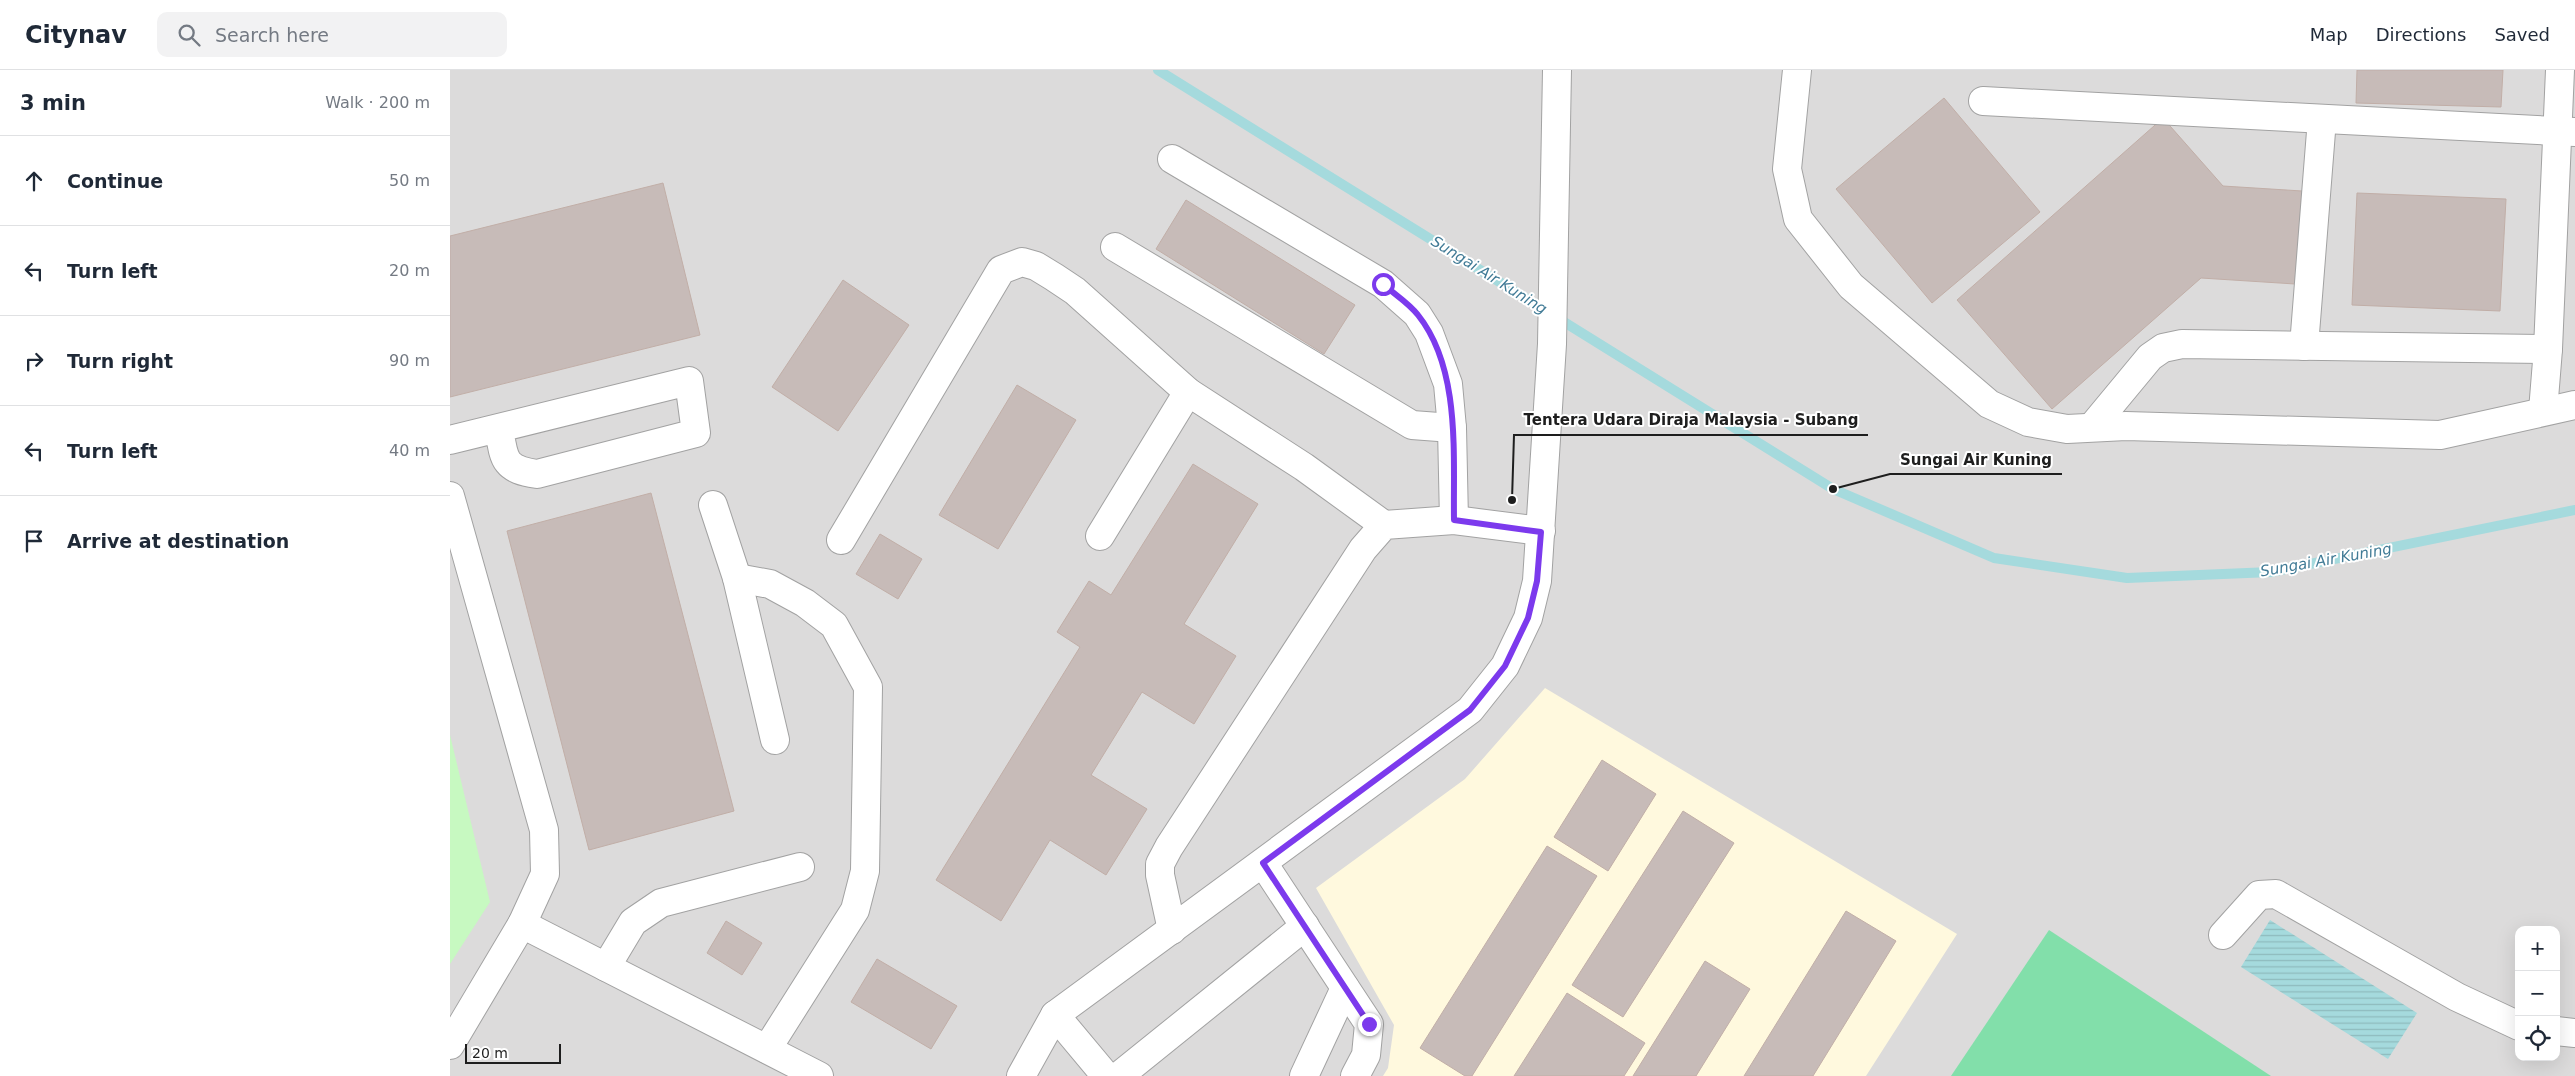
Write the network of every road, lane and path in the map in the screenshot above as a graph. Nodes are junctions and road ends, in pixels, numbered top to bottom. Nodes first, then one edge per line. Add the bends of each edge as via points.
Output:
1 (1557, 70) edge
2 (1796, 70) edge
3 (2560, 70) edge
4 (1983, 101) dead end
5 (2322, 119) junction
6 (2566, 131) edge
7 (1172, 159) dead end
8 (1115, 247) dead end
9 (2304, 346) junction
10 (2548, 349) junction
11 (1188, 392) junction
12 (2575, 405) edge
13 (2543, 411) junction
14 (2092, 427) junction
15 (498, 428) junction
16 (1452, 428) junction
17 (450, 440) edge
18 (450, 496) edge
19 (712, 505) dead end
20 (1454, 520) junction
21 (1384, 525) junction
22 (1541, 532) junction
23 (1100, 536) dead end
24 (841, 540) dead end
25 (737, 578) junction
26 (775, 740) dead end
27 (1263, 863) junction
28 (800, 867) dead end
29 (522, 924) junction
30 (1305, 926) junction
31 (1172, 930) junction
32 (2223, 935) dead end
33 (606, 967) junction
34 (1345, 988) junction
35 (1055, 1015) junction
36 (2515, 1024) edge
37 (2560, 1032) edge
38 (2575, 1033) edge
39 (450, 1046) edge
40 (767, 1049) junction
41 (1365, 1072) edge
42 (819, 1076) edge
43 (1021, 1076) edge
44 (1106, 1076) edge
45 (1119, 1076) edge
46 (1304, 1076) edge

1 - 22 lane via 1552,344
2 - 14 lane via 1787,169 1798,219 1851,286 1988,404 2028,422 2067,428
3 - 6 lane
4 - 5 lane
5 - 6 lane
5 - 9 lane
6 - 10 lane
7 - 16 lane via 1383,284 1417,314 1429,333 1448,384
8 - 16 lane via 1412,425
9 - 10 lane
9 - 14 lane via 2182,344 2163,348 2150,357
10 - 13 lane
11 - 21 lane via 1304,467
11 - 23 lane
11 - 24 lane via 1075,291 1054,277 1022,262 1001,270
12 - 13 lane
13 - 14 lane via 2440,435
15 - 15 lane via 504,457 517,471 536,474 696,433 689,381
15 - 17 lane
16 - 20 lane
18 - 29 lane via 544,830 545,874
19 - 25 lane
20 - 21 lane
20 - 22 lane
21 - 31 lane via 1363,549 1168,847 1160,864 1160,875
22 - 27 lane via 1537,581 1528,618 1505,666 1470,710
25 - 26 lane
25 - 40 lane via 770,584 805,603 834,625 868,687 866,871 854,910
27 - 30 lane
27 - 31 lane
28 - 33 lane via 661,903 633,922
29 - 33 lane
29 - 39 lane
30 - 34 lane
30 - 45 lane
31 - 35 lane
32 - 36 lane via 2259,895 2276,894 2457,997
33 - 40 lane
34 - 41 lane via 1369,1024
34 - 46 lane
35 - 43 lane
35 - 44 lane
37 - 38 lane
40 - 42 lane

